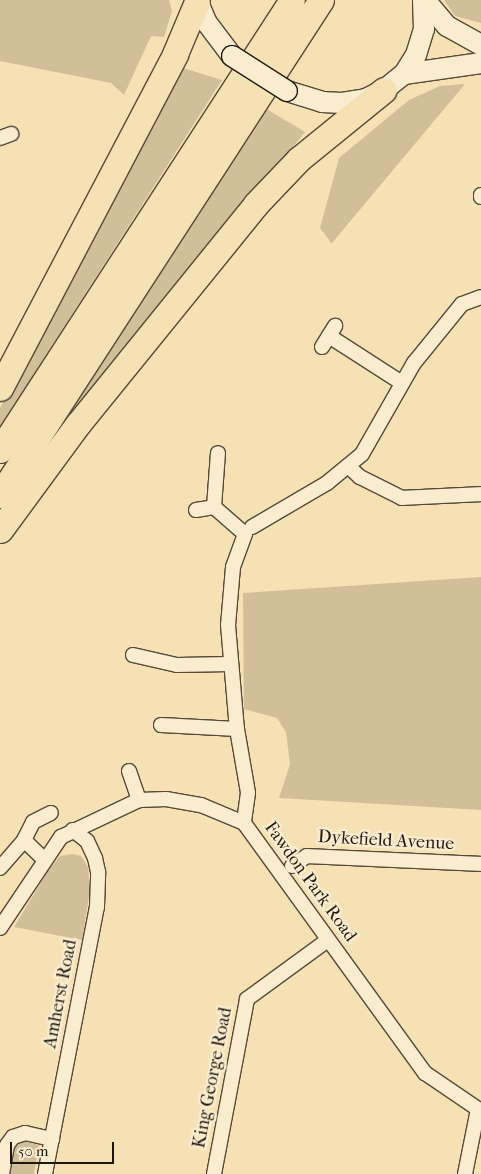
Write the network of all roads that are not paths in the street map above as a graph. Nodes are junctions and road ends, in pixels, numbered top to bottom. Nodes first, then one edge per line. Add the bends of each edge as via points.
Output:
1 (292, 0) edge
2 (321, 0) edge
3 (424, 0) edge
4 (197, 1) edge
5 (481, 45) edge
6 (481, 63) edge
7 (404, 74) junction
8 (384, 90) junction
9 (481, 297) edge
10 (329, 336) dead end
11 (402, 384) junction
12 (0, 388) edge
13 (0, 450) edge
14 (218, 453) dead end
15 (348, 466) junction
16 (481, 494) edge
17 (0, 495) edge
18 (214, 507) junction
19 (196, 510) dead end
20 (0, 530) edge
21 (248, 531) junction
22 (133, 655) dead end
23 (230, 664) junction
24 (161, 725) dead end
25 (237, 729) junction
26 (128, 771) dead end
27 (139, 800) junction
28 (51, 813) dead end
29 (244, 823) junction
30 (72, 830) junction
31 (24, 840) junction
32 (44, 859) junction
33 (481, 864) edge
34 (292, 866) dead end
35 (0, 868) edge
36 (0, 928) edge
37 (328, 940) junction
38 (479, 1110) edge
39 (52, 1140) junction
40 (2, 1174) edge
41 (45, 1174) edge
42 (214, 1174) edge
43 (465, 1174) edge

1 - 13 highway
2 - 17 highway
3 - 5 street via 447,26
3 - 7 street via 421,43
4 - 8 street, bridge via 212,31 232,56 287,91 322,102 342,103 366,99
4 - 12 highway via 175,54
6 - 7 street
7 - 8 street
8 - 20 highway via 299,159 256,204 78,424
9 - 11 street via 462,304 414,363
10 - 11 street
11 - 15 street via 362,454
14 - 18 street via 218,492
15 - 16 street via 360,477 402,498
15 - 21 street via 327,483
18 - 19 street
18 - 21 street
21 - 23 street, Fawdon Park Road via 233,567 228,625
22 - 23 street via 176,665
23 - 25 street, Fawdon Park Road
24 - 25 street
25 - 29 street, Fawdon Park Road via 248,793
26 - 27 street
27 - 29 street via 166,799 201,805
27 - 30 street
28 - 31 street via 33,822
29 - 37 street, Fawdon Park Road
30 - 32 street via 61,837
30 - 39 street, Amherst Road via 87,841 95,858 97,907
31 - 32 street
31 - 35 street
32 - 36 street
33 - 34 street, Dykefield Avenue via 307,856
37 - 38 street, Fawdon Park Road via 424,1073
37 - 42 street, King George Road via 247,999
38 - 43 street
39 - 40 street via 25,1133 13,1137
39 - 41 street, Amherst Road

